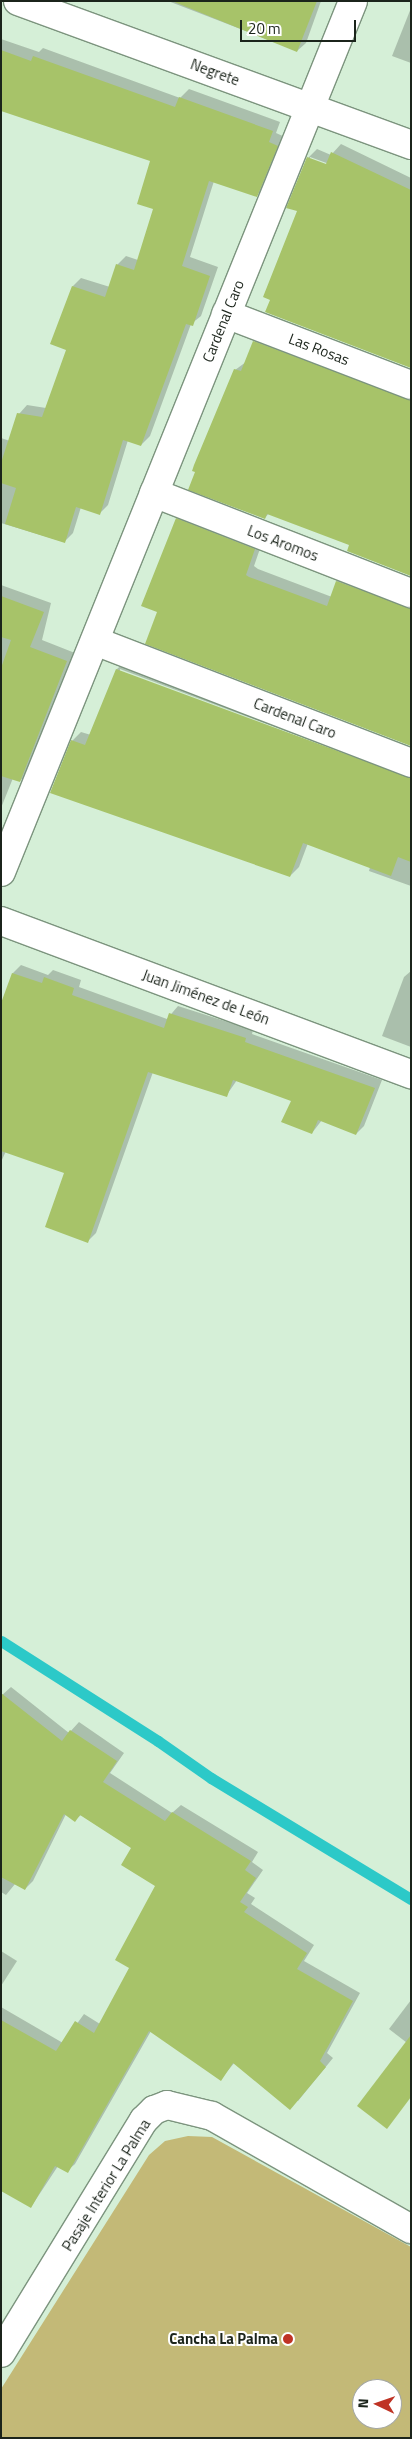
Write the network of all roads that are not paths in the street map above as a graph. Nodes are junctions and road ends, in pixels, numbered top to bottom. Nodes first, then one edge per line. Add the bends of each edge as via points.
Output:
1 (18, 1) edge
2 (353, 1) edge
3 (308, 106) junction
4 (411, 145) edge
5 (226, 314) junction
6 (411, 385) edge
7 (154, 493) junction
8 (411, 593) edge
9 (95, 640) junction
10 (411, 763) edge
11 (1, 872) edge
12 (1, 921) edge
13 (411, 1074) edge
14 (411, 2229) edge
15 (1, 2353) edge

1 - 3 street, Negrete
2 - 3 street, Cardenal Caro
3 - 4 street, Negrete
3 - 5 street, Cardenal Caro
5 - 6 street, Las Rosas
5 - 7 street, Cardenal Caro
7 - 8 street, Los Aromos
7 - 9 street, Cardenal Caro
9 - 10 street, Cardenal Caro
9 - 11 street, Cardenal Caro
12 - 13 street, Juan Jiménez de León
14 - 15 street, Pasaje Interior La Palma via 212,2116 167,2105 154,2110 144,2120

